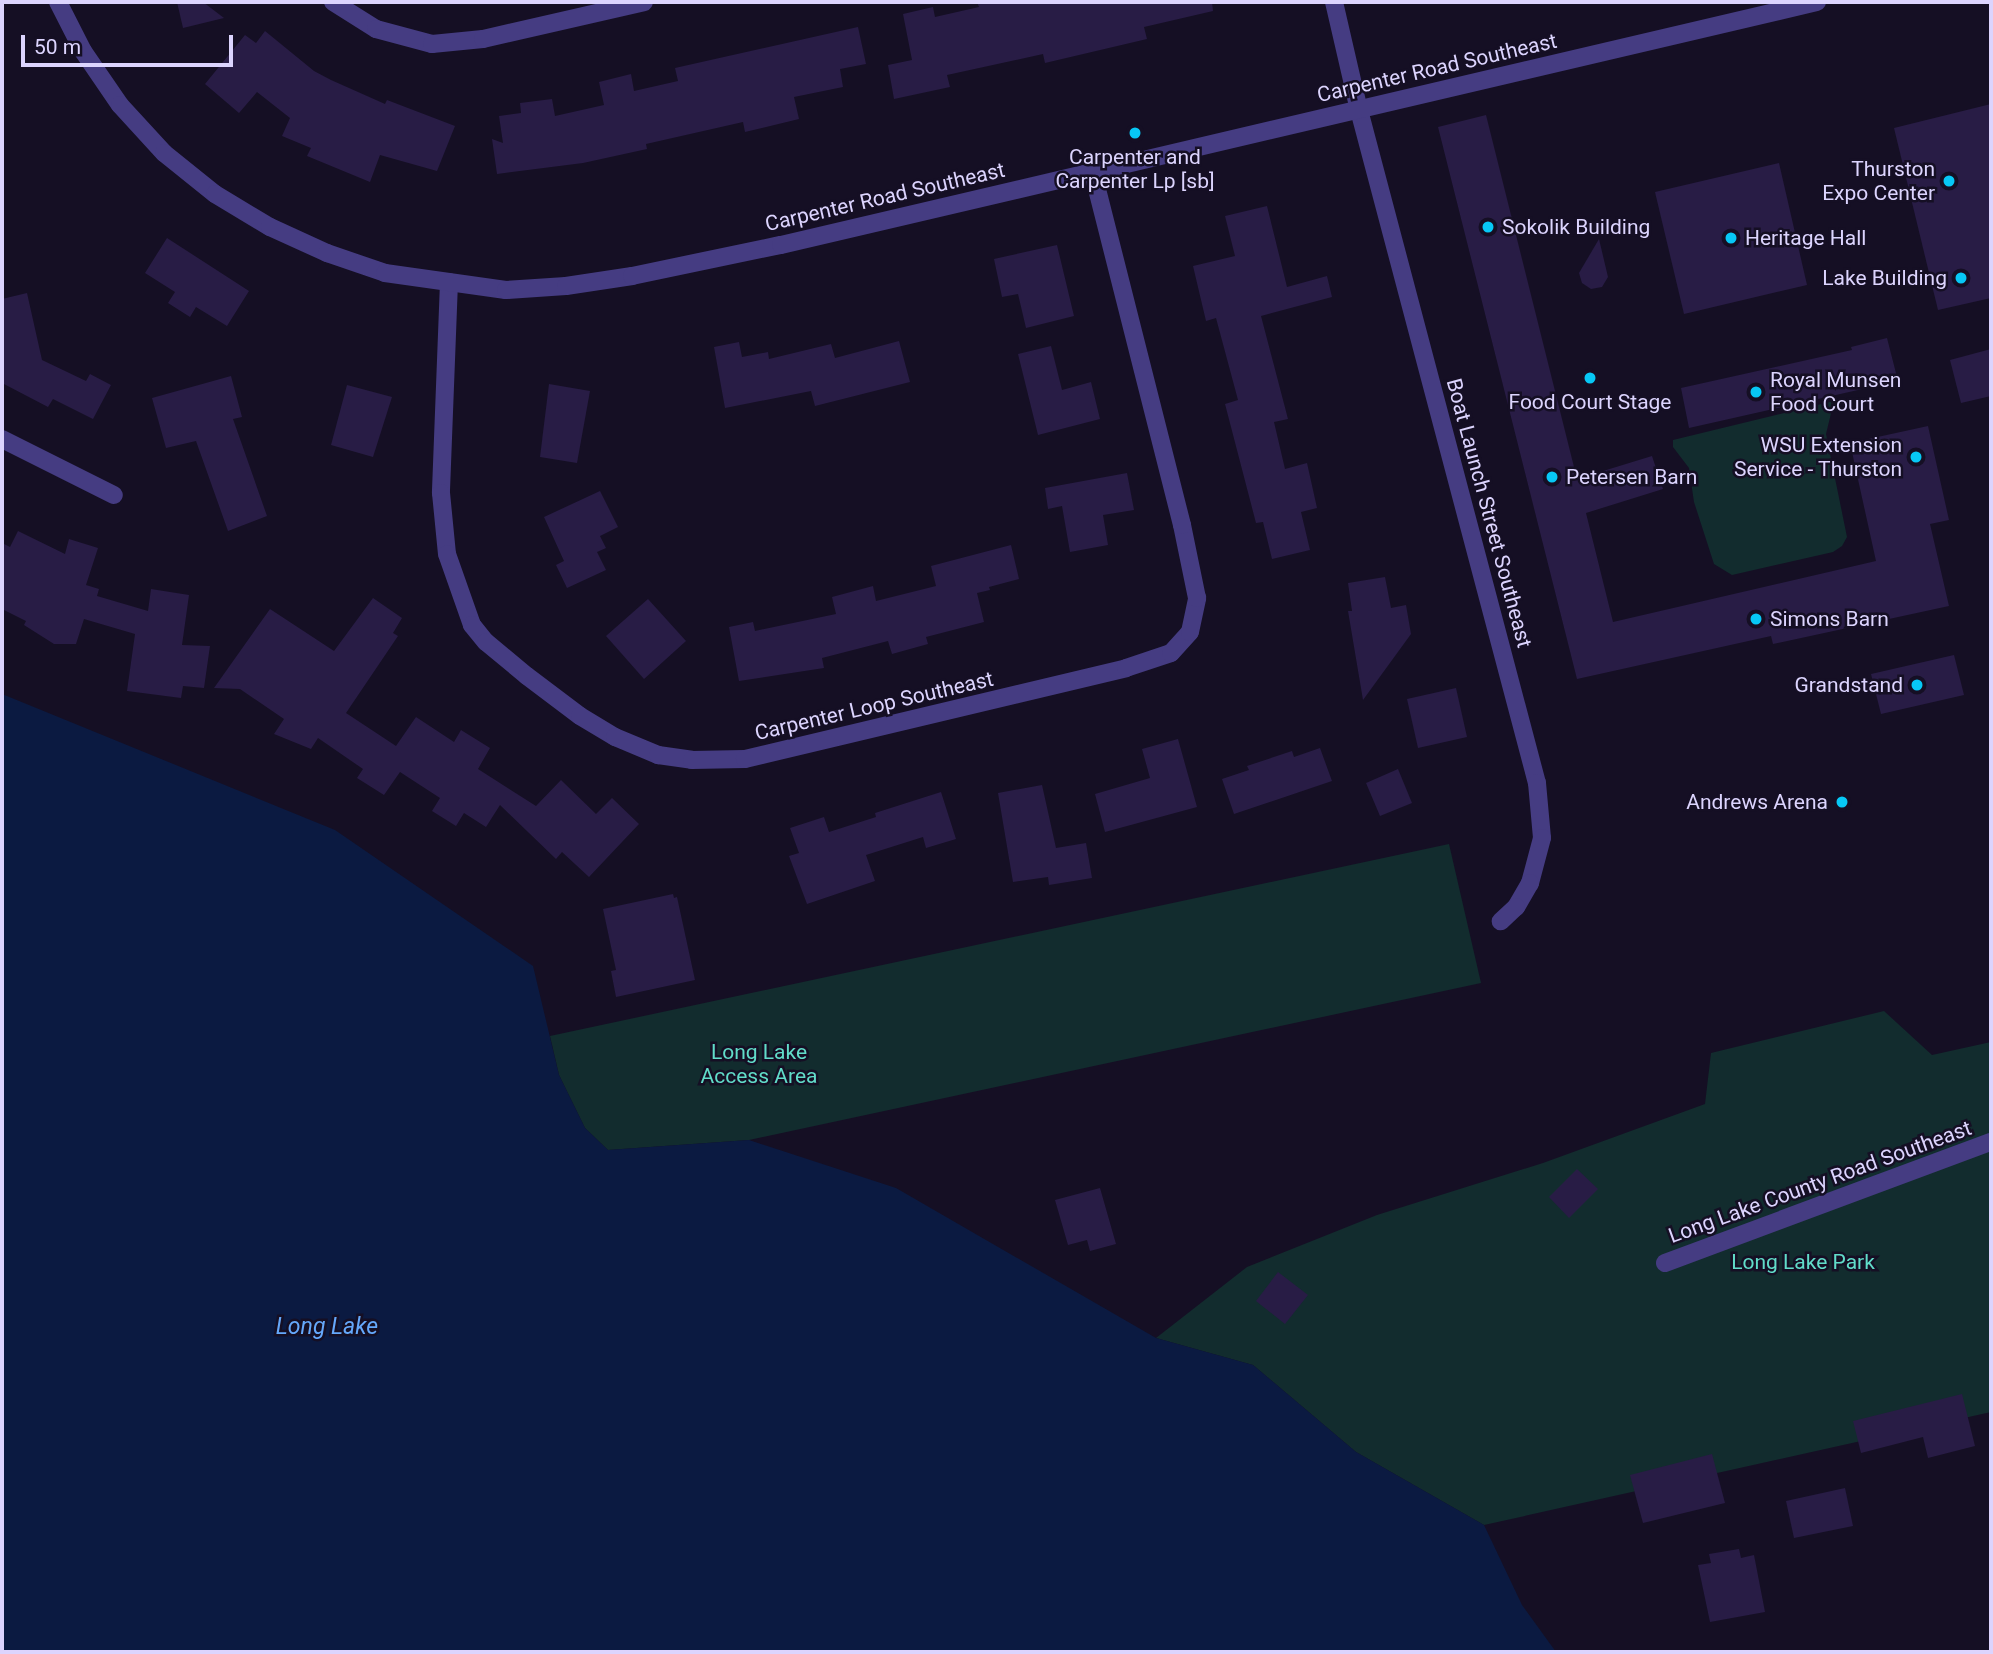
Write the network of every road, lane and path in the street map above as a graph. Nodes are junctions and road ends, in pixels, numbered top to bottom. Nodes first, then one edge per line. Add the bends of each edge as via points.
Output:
1 (58, 2) edge
2 (333, 2) edge
3 (644, 2) edge
4 (1334, 2) edge
5 (1817, 2) edge
6 (1359, 110) junction
7 (1093, 173) junction
8 (449, 282) junction
9 (2, 439) edge
10 (114, 495) dead end
11 (1501, 921) dead end
12 (1991, 1142) edge
13 (1665, 1264) dead end

1 - 8 street, Carpenter Road Southeast via 83,51 120,105 164,153 215,194 270,227 327,253 386,273
2 - 3 street via 376,29 432,44 482,39
4 - 6 street, Boat Launch Street Southeast
5 - 6 street, Carpenter Road Southeast
6 - 7 street, Carpenter Road Southeast
6 - 11 street, Boat Launch Street Southeast via 1537,783 1542,838 1530,883
7 - 8 street, Carpenter Road Southeast via 632,276 506,290
7 - 8 street, Carpenter Loop Southeast via 1182,525 1197,598 1190,632 1171,653 1126,668 745,759 658,755 615,737 527,676 472,625 447,554 442,493
9 - 10 street
12 - 13 street, Long Lake County Road Southeast

